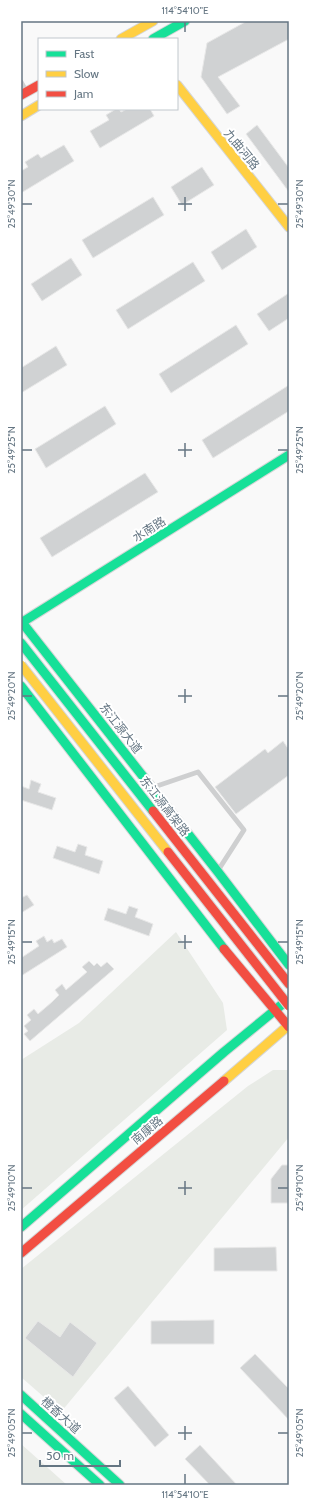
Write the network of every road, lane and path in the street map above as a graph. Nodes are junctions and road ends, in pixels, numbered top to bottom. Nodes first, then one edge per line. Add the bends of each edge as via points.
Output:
1 (153, 21) edge
2 (185, 21) edge
3 (137, 25) edge
4 (122, 38) edge
5 (144, 38) edge
6 (155, 38) edge
7 (21, 82) edge
8 (38, 86) edge
9 (178, 86) edge
10 (24, 94) edge
11 (38, 106) edge
12 (21, 116) edge
13 (289, 227) edge
14 (289, 455) edge
15 (21, 622) edge
16 (21, 643) edge
17 (21, 665) edge
18 (21, 686) edge
19 (152, 788) junction
20 (218, 872) junction
21 (289, 965) edge
22 (289, 984) edge
23 (289, 999) edge
24 (289, 1006) edge
25 (276, 1010) junction
26 (289, 1026) edge
27 (21, 1227) edge
28 (21, 1253) edge
29 (21, 1395) edge
30 (21, 1414) edge
31 (100, 1485) edge
32 (120, 1485) edge

1 - 3 main road
2 - 6 main road
3 - 4 main road
3 - 5 main road
7 - 10 lane
8 - 10 main road
9 - 13 main road, 九曲河路
11 - 12 main road
14 - 15 main road, 水南路
15 - 19 main road, 东江源大道
16 - 22 main road, 东江源高架路
17 - 24 main road, bridge
18 - 25 main road via 220,944
19 - 20 main road, 东江源大道
19 - 20 lane via 198,772 244,830
20 - 21 main road, 东江源大道
23 - 25 main road, 南康路
25 - 26 main road
25 - 27 main road, 南康路
26 - 28 main road, 南康路
29 - 32 main road, 橙香大道
30 - 31 main road

